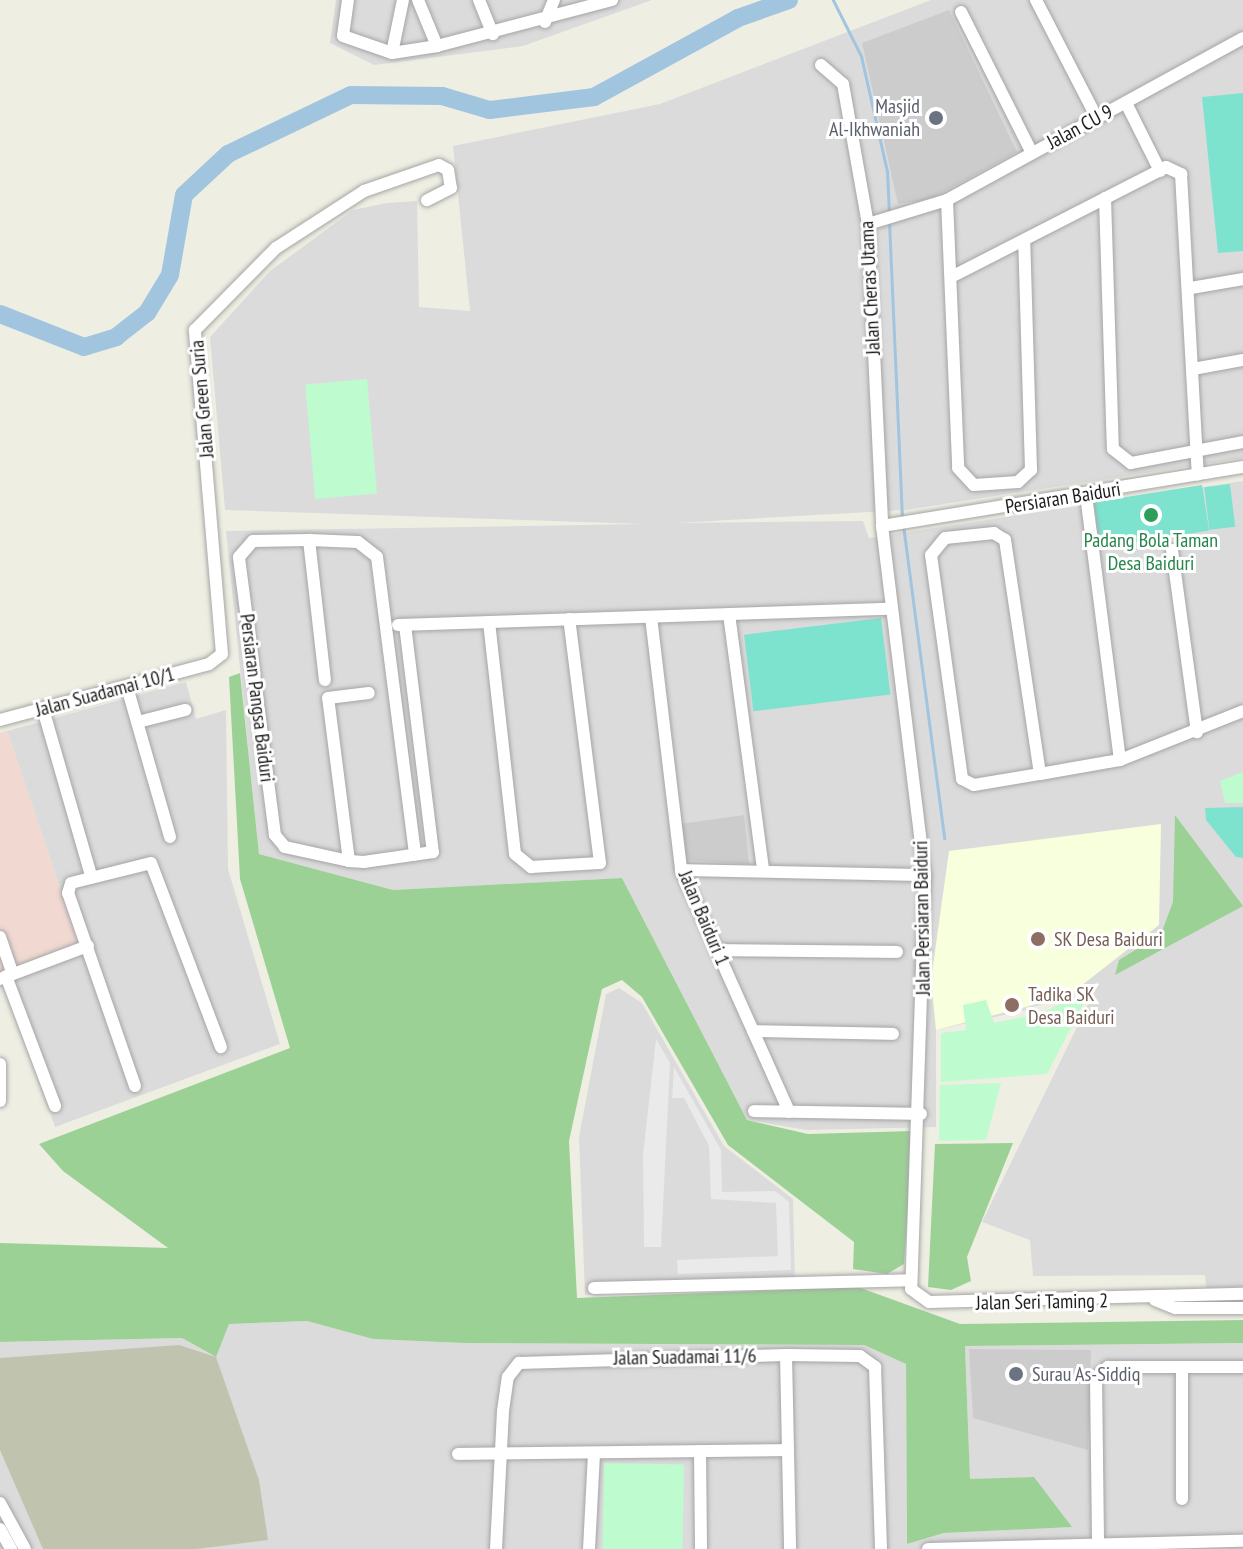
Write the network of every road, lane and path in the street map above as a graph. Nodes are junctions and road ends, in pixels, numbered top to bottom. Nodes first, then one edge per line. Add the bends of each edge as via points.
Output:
1 (348, 0) edge
2 (403, 0) edge
3 (418, 0) edge
4 (479, 0) edge
5 (554, 0) edge
6 (612, 0) edge
7 (1036, 0) edge
8 (961, 12) dead end
9 (545, 22) junction
10 (493, 34) junction
11 (1243, 38) edge
12 (437, 46) junction
13 (392, 53) junction
14 (821, 65) dead end
15 (1126, 103) junction
16 (1097, 118) junction
17 (1032, 153) junction
18 (1163, 169) junction
19 (1105, 198) junction
20 (427, 200) dead end
21 (947, 200) junction
22 (868, 224) junction
23 (1024, 240) junction
24 (955, 275) junction
25 (1243, 279) edge
26 (1191, 288) junction
27 (1243, 360) edge
28 (1193, 369) junction
29 (1243, 442) edge
30 (1196, 450) junction
31 (1242, 467) edge
32 (1198, 475) junction
33 (1243, 475) edge
34 (1086, 495) junction
35 (882, 526) junction
36 (309, 540) junction
37 (1172, 550) dead end
38 (890, 609) junction
39 (729, 614) junction
40 (651, 617) junction
41 (569, 619) junction
42 (489, 622) junction
43 (387, 625) junction
44 (405, 625) junction
45 (209, 664) joint
46 (325, 680) dead end
47 (129, 692) junction
48 (369, 693) dead end
49 (185, 710) dead end
50 (1243, 711) edge
51 (45, 715) junction
52 (0, 720) edge
53 (138, 722) junction
54 (1197, 732) junction
55 (1120, 760) junction
56 (1040, 774) junction
57 (170, 837) dead end
58 (415, 855) junction
59 (349, 861) junction
60 (681, 870) junction
61 (763, 870) junction
62 (91, 875) junction
63 (925, 875) junction
64 (0, 937) edge
65 (88, 946) junction
66 (716, 950) junction
67 (897, 952) dead end
68 (7, 978) edge
69 (753, 1031) junction
70 (893, 1034) dead end
71 (221, 1047) dead end
72 (0, 1064) edge
73 (135, 1086) dead end
74 (0, 1101) edge
75 (55, 1106) dead end
76 (754, 1111) dead end
77 (789, 1112) junction
78 (921, 1114) junction
79 (911, 1280) junction
80 (594, 1288) dead end
81 (1243, 1294) edge
82 (1155, 1300) junction
83 (1243, 1308) edge
84 (786, 1355) junction
85 (1182, 1367) junction
86 (1243, 1367) edge
87 (788, 1450) junction
88 (700, 1451) junction
89 (594, 1453) junction
90 (458, 1454) dead end
91 (501, 1454) junction
92 (1182, 1499) dead end
93 (0, 1503) edge
94 (0, 1529) edge
95 (1098, 1540) junction
96 (1243, 1541) edge
97 (11, 1549) edge
98 (25, 1549) edge
99 (496, 1549) edge
100 (589, 1549) edge
101 (701, 1549) edge
102 (790, 1549) edge
103 (881, 1549) edge
104 (928, 1549) edge

1 - 13 street via 343,36
2 - 13 street
3 - 12 street
4 - 10 street
5 - 9 street
6 - 9 street
7 - 16 street
8 - 17 street
9 - 10 street
10 - 12 street
11 - 15 street, Jalan CU 9
12 - 13 street
14 - 22 street, Jalan Cheras Utama via 843,84
15 - 16 street, Jalan CU 9
15 - 18 street
16 - 17 street, Jalan CU 9
17 - 21 street, Jalan CU 9
18 - 19 street
18 - 26 street via 1181,174 1187,188
19 - 23 street
19 - 30 street via 1113,449 1131,463
20 - 45 street, Jalan Green Suria via 451,188 448,170 439,165 375,185 276,248 198,323 226,640
21 - 22 street, Jalan CU 9
21 - 24 street
22 - 35 street, Jalan Cheras Utama
23 - 24 street
23 - 24 street via 1031,470 1018,482 963,480
25 - 26 street
26 - 28 street
27 - 28 street
28 - 30 street
29 - 30 street
30 - 32 street
31 - 32 street, Persiaran Baiduri
31 - 33 street
32 - 34 street, Persiaran Baiduri
34 - 35 street, Persiaran Baiduri
34 - 55 street
35 - 38 street, Jalan Persiaran Baiduri
36 - 43 street, Persiaran Pangsa Baiduri via 358,542 377,557
36 - 46 street
36 - 59 street, Persiaran Pangsa Baiduri via 253,541 239,557 240,571 275,835 285,847
37 - 54 street
38 - 39 street
38 - 63 street, Jalan Persiaran Baiduri
39 - 40 street
39 - 61 street
40 - 41 street
40 - 60 street, Jalan Baiduri 1
41 - 42 street
41 - 42 street via 600,863 531,867 515,854
42 - 44 street
43 - 44 street
43 - 58 street
44 - 58 street, Persiaran Pangsa Baiduri via 433,852
45 - 47 street, Jalan Suadamai 10/1
47 - 51 street, Jalan Suadamai 10/1
47 - 53 street
48 - 59 street via 328,698
49 - 53 street
50 - 54 street
51 - 52 street, Jalan Suadamai 10/1
51 - 62 street
53 - 57 street
54 - 55 street
55 - 56 street
56 - 56 street via 1005,540 994,533 945,538 931,555 962,779 974,785
58 - 59 street, Persiaran Pangsa Baiduri
60 - 61 street
60 - 66 street, Jalan Baiduri 1
61 - 63 street
62 - 65 street via 71,883 68,893
62 - 71 street via 132,862 151,863
63 - 78 street, Jalan Persiaran Baiduri
64 - 68 street
65 - 68 street
65 - 73 street
66 - 67 street
66 - 69 street, Jalan Baiduri 1
68 - 75 street
69 - 70 street
69 - 77 street, Jalan Baiduri 1
72 - 74 street
76 - 77 street
77 - 78 street
78 - 79 street, Jalan Persiaran Baiduri
79 - 80 street
79 - 82 street, Jalan Seri Taming 2 via 914,1294 929,1302
81 - 82 street, Jalan Seri Taming 2
82 - 83 street, Jalan Seri Taming 2 via 1175,1308
84 - 87 street
84 - 91 street, Jalan Suadamai 11/6 via 534,1358 508,1377
84 - 103 street, Jalan Suadamai 11/6 via 869,1360
85 - 86 street
85 - 92 street
85 - 95 street via 1108,1367 1096,1377
87 - 88 street
87 - 102 street
88 - 89 street
88 - 101 street
89 - 91 street
89 - 100 street
90 - 91 street
91 - 99 street
93 - 98 street
94 - 97 street
95 - 96 street
95 - 104 street

